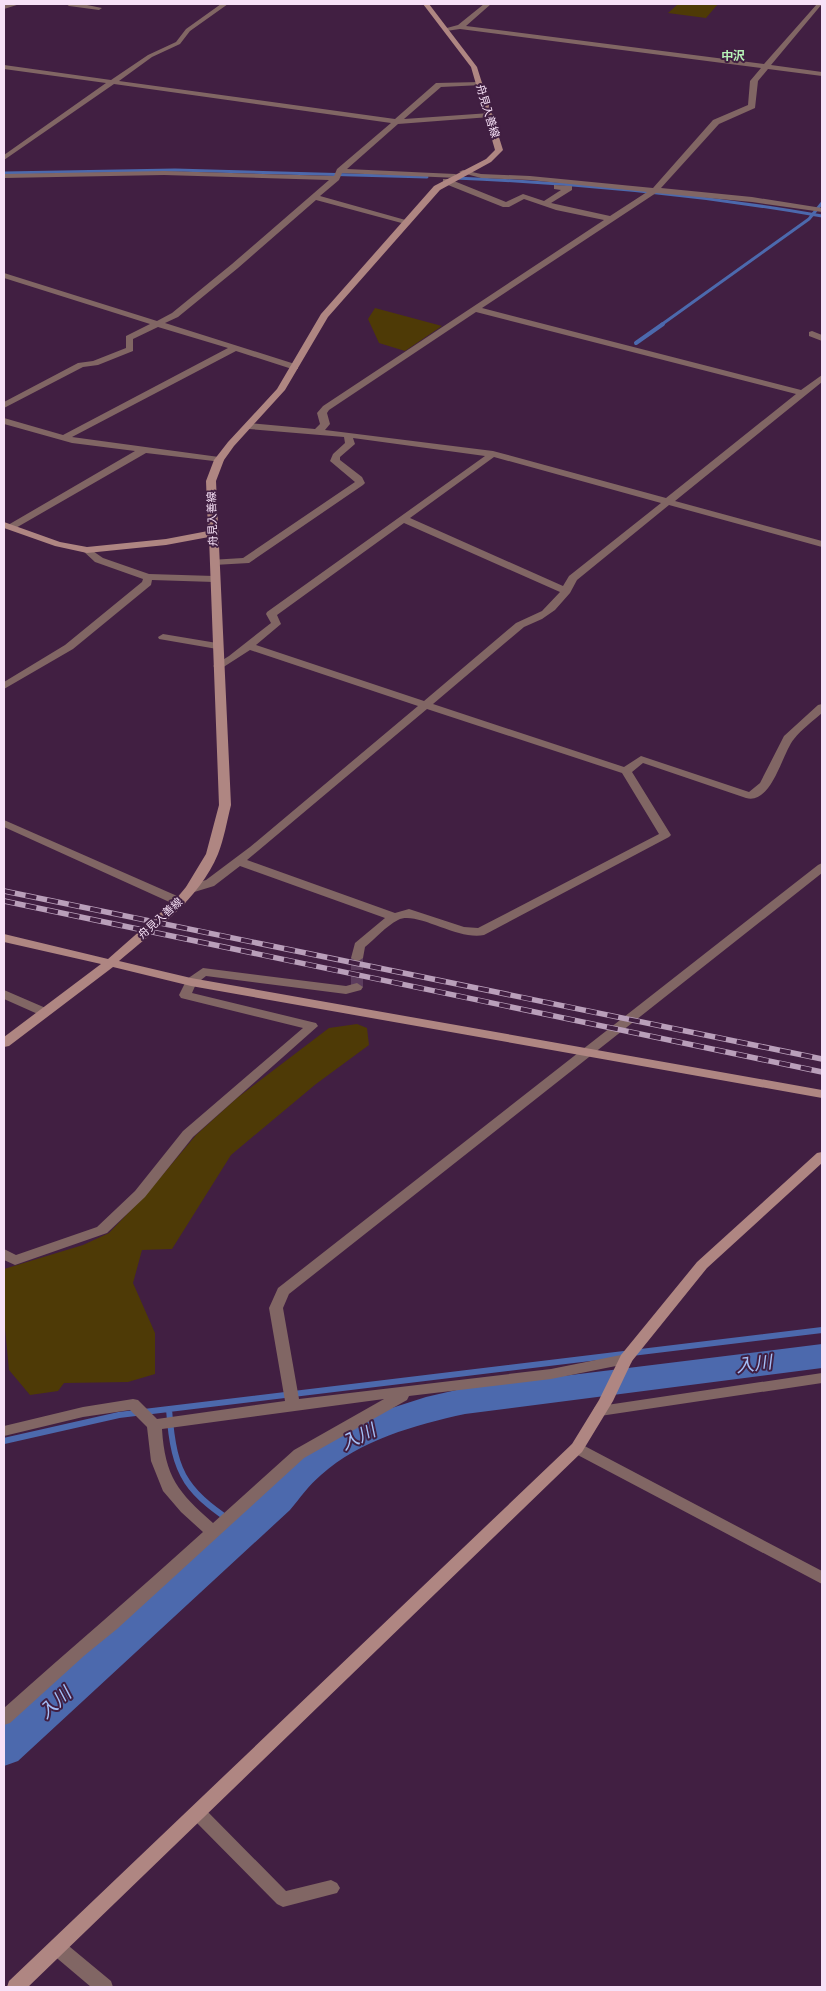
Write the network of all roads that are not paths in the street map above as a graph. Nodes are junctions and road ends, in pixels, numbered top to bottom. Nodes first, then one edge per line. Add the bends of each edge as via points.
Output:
1 (17, 4) edge
2 (69, 4) edge
3 (225, 4) edge
4 (426, 4) edge
5 (488, 4) edge
6 (820, 4) edge
7 (4, 7) edge
8 (99, 8) dead end
9 (460, 27) junction
10 (446, 29) junction
11 (765, 66) junction
12 (4, 67) edge
13 (822, 74) edge
14 (113, 82) junction
15 (480, 84) junction
16 (490, 115) junction
17 (398, 122) junction
18 (4, 158) edge
19 (464, 172) junction
20 (338, 175) junction
21 (4, 176) edge
22 (450, 179) junction
23 (538, 185) junction
24 (656, 189) junction
25 (524, 196) junction
26 (315, 197) junction
27 (546, 203) junction
28 (822, 210) edge
29 (611, 219) junction
30 (406, 223) junction
31 (4, 275) edge
32 (474, 309) junction
33 (160, 324) junction
34 (812, 334) dead end
35 (822, 338) edge
36 (235, 348) junction
37 (295, 367) junction
38 (822, 378) edge
39 (802, 393) junction
40 (4, 405) edge
41 (4, 421) edge
42 (249, 426) junction
43 (318, 432) junction
44 (348, 435) junction
45 (63, 438) junction
46 (144, 450) junction
47 (493, 454) junction
48 (219, 460) junction
49 (667, 501) junction
50 (402, 518) junction
51 (7, 526) edge
52 (212, 533) junction
53 (822, 544) edge
54 (88, 550) junction
55 (214, 562) junction
56 (148, 577) junction
57 (214, 579) junction
58 (566, 591) junction
59 (163, 636) dead end
60 (217, 646) junction
61 (248, 646) junction
62 (218, 666) junction
63 (4, 686) edge
64 (425, 704) junction
65 (822, 707) edge
66 (626, 772) junction
67 (4, 823) edge
68 (238, 861) junction
69 (822, 867) edge
70 (191, 889) junction
71 (180, 902) junction
72 (394, 917) junction
73 (4, 938) edge
74 (357, 958) tunnel mouth
75 (109, 964) junction
76 (191, 982) junction
77 (357, 987) dead end
78 (4, 994) edge
79 (44, 1012) junction
80 (4, 1043) edge
81 (587, 1051) junction
82 (822, 1094) edge
83 (822, 1156) edge
84 (4, 1254) edge
85 (623, 1364) junction
86 (822, 1378) edge
87 (407, 1393) junction
88 (293, 1405) junction
89 (603, 1406) junction
90 (154, 1425) junction
91 (4, 1431) edge
92 (577, 1448) junction
93 (213, 1532) junction
94 (822, 1578) edge
95 (4, 1718) edge
96 (198, 1813) junction
97 (331, 1888) dead end
98 (58, 1948) junction
99 (16, 1987) edge
100 (104, 1987) edge

1 - 7 street
2 - 8 street
3 - 14 street via 188,30 178,43 150,56
4 - 10 main road, 舟見入善線
5 - 9 street
6 - 11 street
9 - 10 street
9 - 11 street
10 - 15 main road, 舟見入善線 via 474,67
11 - 13 street
11 - 24 street via 754,80 752,106 716,122
12 - 14 street
14 - 17 street
14 - 18 street
15 - 16 main road, 舟見入善線
15 - 17 street via 439,85
16 - 17 street
16 - 19 main road, 舟見入善線 via 499,150 491,160
17 - 20 street
19 - 22 main road, 舟見入善線
19 - 24 street via 477,176
20 - 21 street via 164,173
20 - 22 street
20 - 26 street
22 - 23 street
22 - 25 street via 506,205
22 - 30 main road, 舟見入善線
23 - 25 street
23 - 27 street via 569,188
24 - 28 street
24 - 29 street
25 - 27 street
26 - 30 street
26 - 33 street via 235,266
27 - 29 street
29 - 32 street
30 - 37 main road, 舟見入善線 via 324,316
31 - 33 street
32 - 39 street
32 - 43 street via 326,408 322,414 325,424
33 - 36 street
33 - 40 street via 129,338 130,349 81,365
34 - 35 street
36 - 37 street
36 - 45 street
37 - 42 main road, 舟見入善線 via 281,390
38 - 39 street
39 - 49 street
41 - 45 street
42 - 43 street
42 - 48 main road, 舟見入善線
43 - 44 street
44 - 47 street
44 - 55 street via 350,444 336,456 335,461 360,483 244,562
45 - 46 street
46 - 48 street
46 - 51 street
47 - 49 street
47 - 50 street
48 - 52 main road, 舟見入善線 via 211,481
49 - 53 street
49 - 58 street via 573,578
50 - 58 street
50 - 61 street via 271,614 276,624
51 - 54 main road via 58,544
52 - 54 main road via 166,542
52 - 55 main road, 舟見入善線
54 - 56 street via 99,560
55 - 57 main road, 舟見入善線
56 - 57 street
56 - 63 street via 147,583 69,647
57 - 60 main road, 舟見入善線
58 - 64 street via 552,610 520,625
59 - 60 street
60 - 62 main road, 舟見入善線
61 - 62 street
61 - 64 street
62 - 70 main road, 舟見入善線 via 225,806 212,854
64 - 66 street
64 - 68 street
65 - 66 street via 788,738 764,785 750,796 641,759
66 - 72 street via 666,835 480,932 463,931 409,913
67 - 71 street
68 - 70 street via 210,883
68 - 72 street
69 - 81 street via 655,1001
70 - 71 main road, 舟見入善線
71 - 75 main road, 舟見入善線
72 - 74 street via 359,946
73 - 75 main road
75 - 76 main road
75 - 79 main road, 舟見入善線
76 - 77 street via 203,972 346,990
76 - 81 main road
76 - 84 street via 185,995 312,1026 188,1134 140,1194 102,1230 15,1260
78 - 79 street
79 - 80 main road, 舟見入善線
81 - 82 main road
81 - 88 street via 282,1291 276,1308
83 - 85 main road via 702,1265
85 - 87 street
85 - 89 main road
86 - 89 street
87 - 88 street
87 - 93 street via 299,1454
88 - 90 street
89 - 92 main road
90 - 91 street via 133,1404
90 - 93 street via 155,1453 162,1476 174,1497
92 - 94 street
92 - 96 main road
93 - 95 street
96 - 97 street via 283,1899
96 - 98 main road
98 - 99 main road
98 - 100 street

